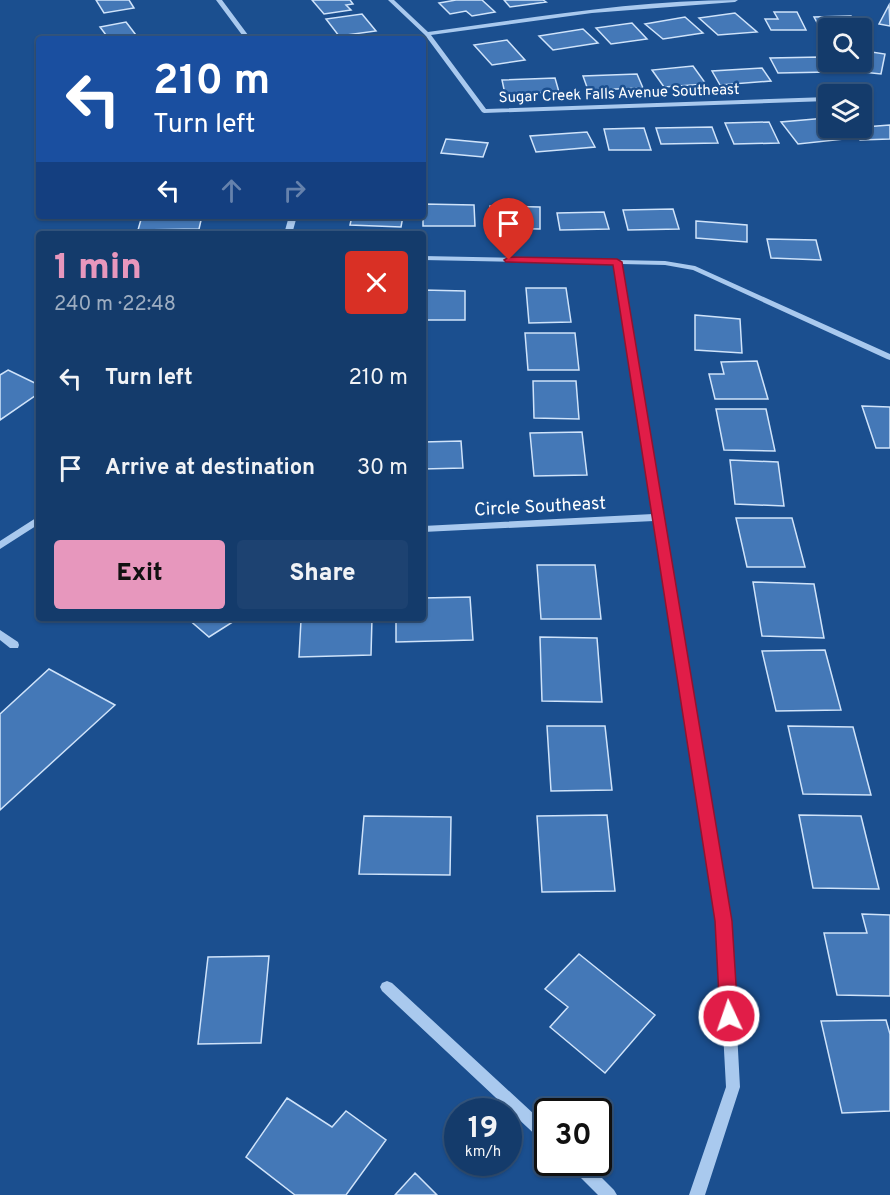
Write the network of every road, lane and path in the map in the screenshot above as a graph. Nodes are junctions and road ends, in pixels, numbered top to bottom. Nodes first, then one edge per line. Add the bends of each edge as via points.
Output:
1 (219, 0) edge
2 (391, 0) edge
3 (735, 0) edge
4 (427, 34) junction
5 (246, 36) edge
6 (818, 99) edge
7 (426, 258) edge
8 (617, 262) junction
9 (890, 357) edge
10 (658, 517) junction
11 (36, 521) edge
12 (426, 529) edge
13 (0, 546) edge
14 (0, 634) edge
15 (14, 645) dead end
16 (387, 987) dead end
17 (534, 1124) edge
18 (589, 1176) edge
19 (609, 1195) edge
20 (697, 1195) edge

1 - 5 street
2 - 4 street, Sugar Creek Falls Avenue Southeast
3 - 4 street via 592,11
4 - 6 street, Sugar Creek Falls Avenue Southeast via 484,111
7 - 8 street
8 - 9 street via 695,268
8 - 10 street
10 - 12 street, Circle Southeast
10 - 20 street via 724,921 733,1087
11 - 13 street
14 - 15 street
16 - 17 street
18 - 19 street

